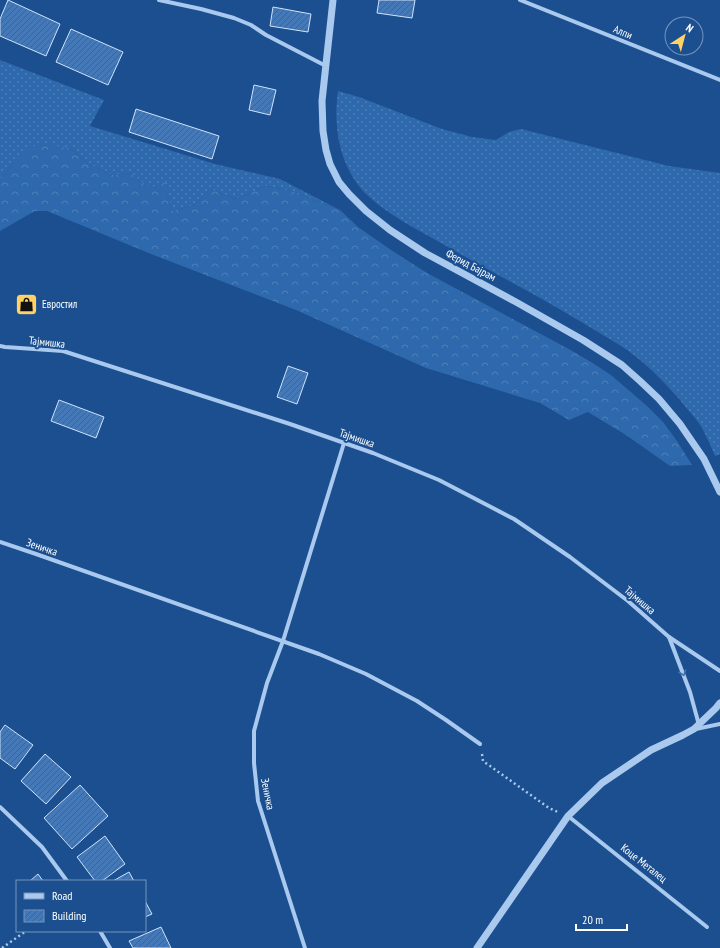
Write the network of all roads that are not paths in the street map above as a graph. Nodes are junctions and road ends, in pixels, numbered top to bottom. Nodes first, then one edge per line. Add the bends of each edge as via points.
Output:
1 (159, 0) edge
2 (333, 0) edge
3 (520, 0) edge
4 (326, 66) junction
5 (720, 80) edge
6 (0, 346) edge
7 (344, 443) junction
8 (720, 492) edge
9 (0, 542) edge
10 (669, 637) junction
11 (282, 641) junction
12 (720, 671) edge
13 (720, 702) edge
14 (720, 724) edge
15 (696, 727) junction
16 (480, 744) road end
17 (0, 807) edge
18 (568, 816) junction
19 (66, 880) edge
20 (707, 927) dead end
21 (101, 932) edge
22 (110, 948) edge
23 (305, 948) edge
24 (476, 948) edge

1 - 4 street via 234,18
2 - 4 street, Ферид Бајрам
3 - 5 street, Алпи
4 - 8 street, Ферид Бајрам via 322,101 326,150 339,182 349,194 390,230 425,252 523,305 622,365 659,399 680,424 704,459
6 - 7 street, Тајмишка via 63,351
7 - 10 street, Тајмишка via 440,480 514,519 570,556
7 - 11 street, Зеничка
9 - 11 street, Зеничка
10 - 12 street, Тајмишка
10 -> 15 street, Тајмишка via 690,692
11 - 16 street, Зеничка via 366,674 417,701
11 - 23 street, Зеничка via 254,731 254,763 258,801
13 - 15 street
14 - 15 street
15 - 18 street via 651,750 602,783
17 - 19 street via 42,847
18 - 20 street, Коце Металец
18 - 24 street
21 - 22 street

